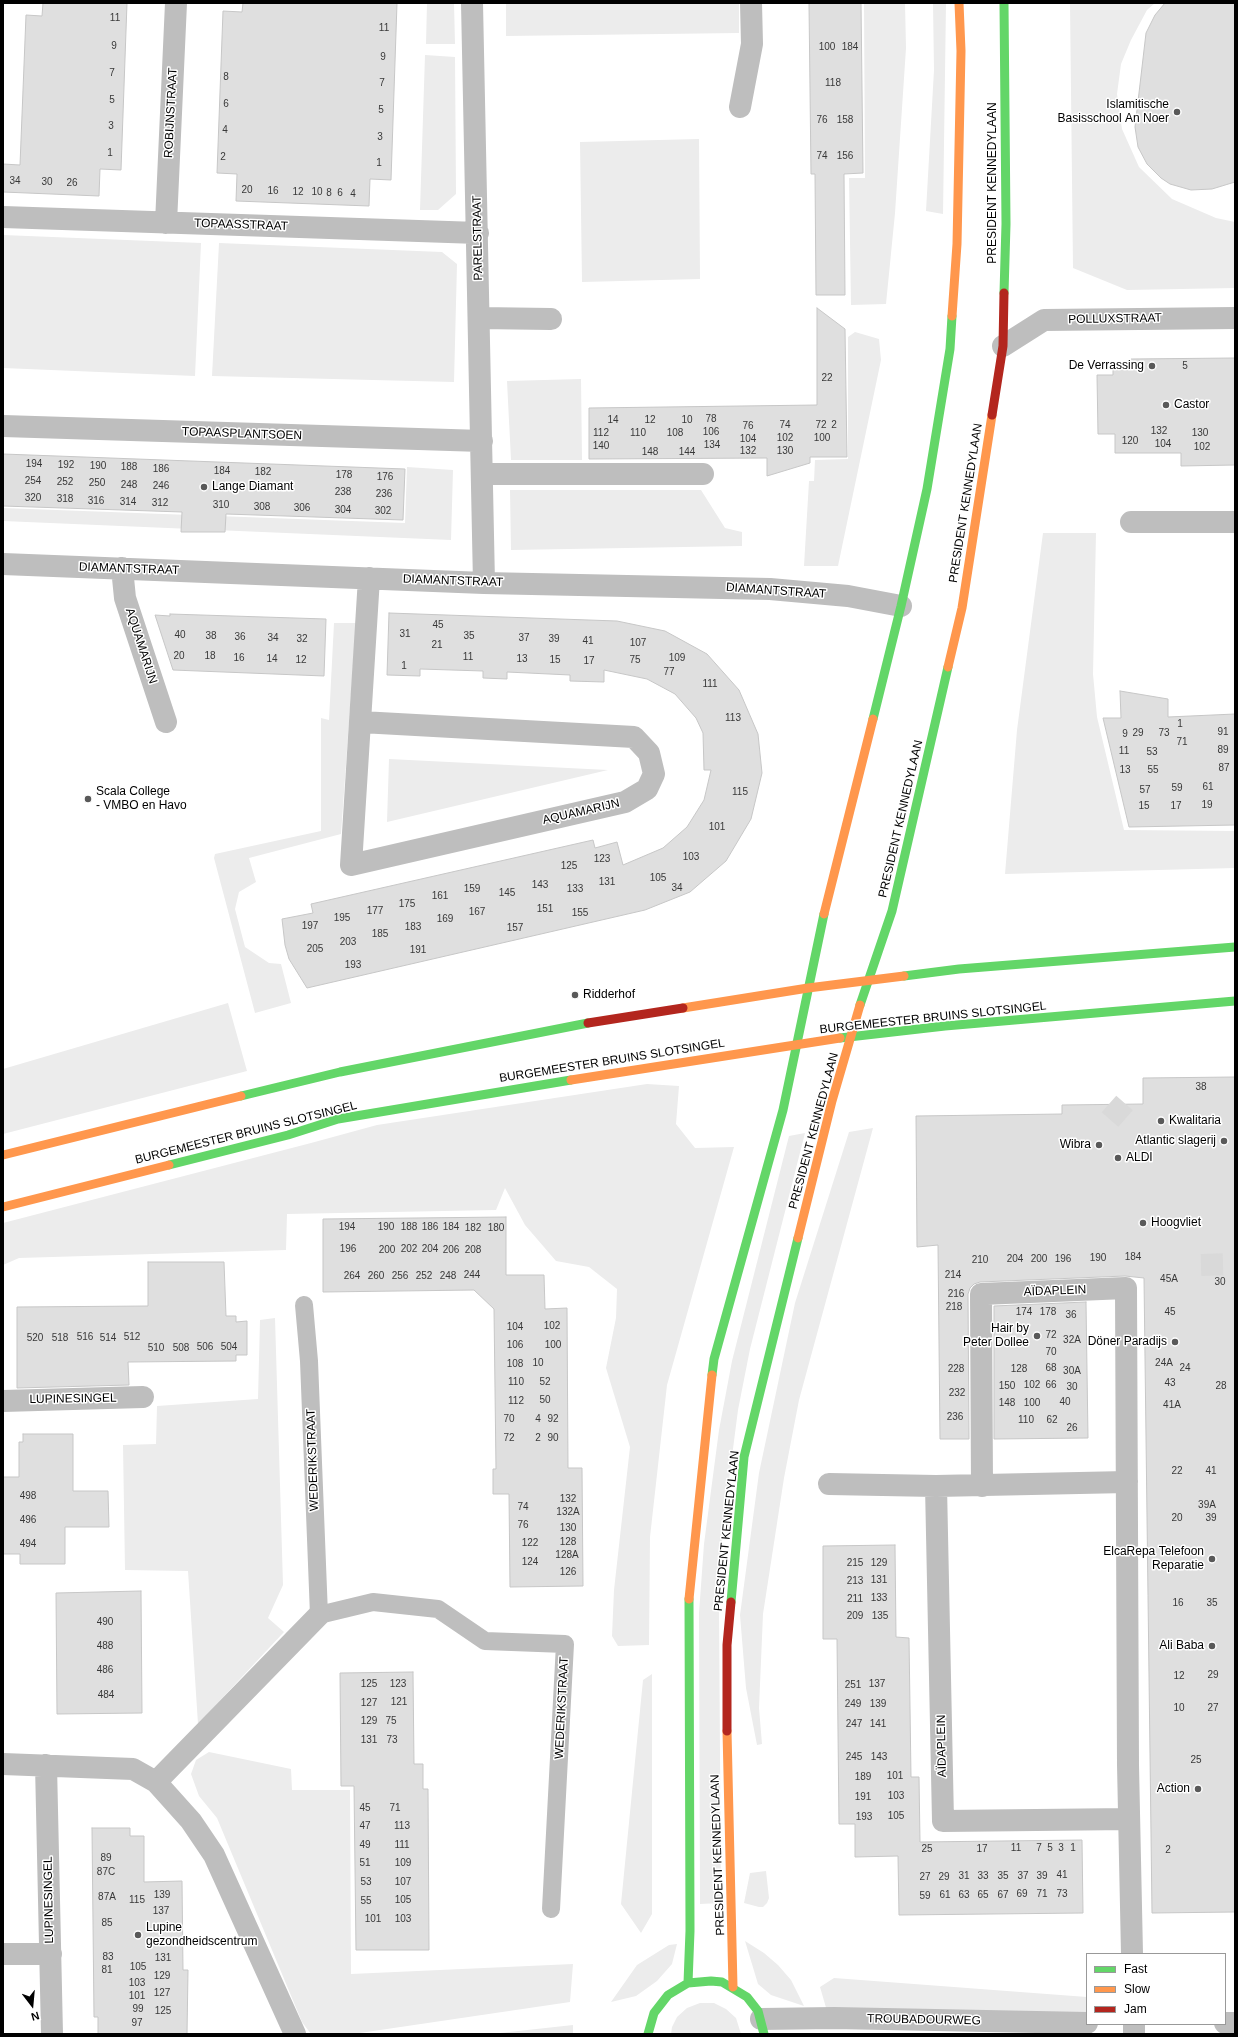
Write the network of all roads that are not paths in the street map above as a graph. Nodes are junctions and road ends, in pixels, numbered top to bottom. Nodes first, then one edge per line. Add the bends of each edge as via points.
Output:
1 (176, 3) edge
2 (472, 3) edge
3 (752, 3) edge
4 (959, 3) edge
5 (1004, 3) edge
6 (740, 108) dead end
7 (3, 217) edge
8 (166, 223) junction
9 (478, 233) junction
10 (480, 318) junction
11 (1235, 318) edge
12 (551, 319) dead end
13 (1003, 346) junction
14 (3, 426) edge
15 (482, 441) junction
16 (483, 474) junction
17 (703, 474) dead end
18 (1131, 522) dead end
19 (1235, 522) edge
20 (3, 564) edge
21 (122, 568) junction
22 (369, 578) junction
23 (484, 583) junction
24 (901, 606) junction
25 (166, 722) dead end
26 (361, 722) junction
27 (1235, 947) edge
28 (867, 982) junction
29 (808, 988) junction
30 (1235, 1001) edge
31 (853, 1036) junction
32 (796, 1044) junction
33 (3, 1155) edge
34 (3, 1207) edge
35 (304, 1305) dead end
36 (143, 1398) dead end
37 (3, 1400) edge
38 (1126, 1482) junction
39 (829, 1484) dead end
40 (936, 1486) junction
41 (982, 1486) junction
42 (319, 1615) junction
43 (3, 1764) edge
44 (46, 1766) junction
45 (156, 1782) junction
46 (1129, 1819) junction
47 (550, 1910) dead end
48 (1132, 1953) edge
49 (3, 1954) edge
50 (51, 1954) junction
51 (688, 1983) junction
52 (733, 1987) junction
53 (1086, 2023) edge
54 (763, 2027) edge
55 (959, 2028) edge
56 (52, 2034) edge
57 (295, 2034) edge
58 (648, 2034) edge

1 - 8 street, ROBIJNSTRAAT
2 - 9 street, PARELSTRAAT
3 - 6 street via 752,44
4 - 24 street via 961,51 958,224 950,349 927,489
5 - 13 street, PRESIDENT KENNEDYLAAN via 1006,224
7 - 8 street, TOPAASSTRAAT
8 - 9 street, TOPAASSTRAAT
9 - 10 street, PARELSTRAAT
10 - 12 street
10 - 15 street, PARELSTRAAT
11 - 13 street, POLLUXSTRAAT via 1044,320
13 - 28 street, PRESIDENT KENNEDYLAAN via 962,608 892,911
14 - 15 street, TOPAASPLANTSOEN
15 - 16 street, PARELSTRAAT
16 - 17 street
16 - 23 street, PARELSTRAAT
18 - 19 street
20 - 21 street, DIAMANTSTRAAT
21 - 22 street, DIAMANTSTRAAT
21 - 25 street, AQUAMARIJN via 125,598
22 - 23 street, DIAMANTSTRAAT
22 - 26 street, AQUAMARIJN
23 - 24 street, DIAMANTSTRAAT via 770,589 848,596
24 - 29 street
26 - 26 street, AQUAMARIJN via 634,737 649,753 654,774 647,789 625,802 350,865
27 - 28 street via 959,969
28 - 29 street
28 - 31 street, PRESIDENT KENNEDYLAAN
29 - 32 street
29 - 33 street via 581,1024 340,1072
30 - 31 street, BURGEMEESTER BRUINS SLOTSINGEL
31 - 32 street, BURGEMEESTER BRUINS SLOTSINGEL
31 - 52 street, PRESIDENT KENNEDYLAAN via 832,1101 744,1457 727,1645
32 - 34 street, BURGEMEESTER BRUINS SLOTSINGEL via 338,1119 288,1135
32 - 51 street via 782,1110 714,1359 689,1598
35 - 42 lane, WEDERIKSTRAAT via 309,1361
36 - 37 street, LUPINESINGEL
38 - 41 street
38 - 41 street, AÏDAPLEIN via 1126,1288 981,1294
38 - 46 street, AÏDAPLEIN
39 - 40 street
40 - 41 street
40 - 46 street, AÏDAPLEIN via 943,1820
42 - 45 street
42 - 47 lane, WEDERIKSTRAAT via 373,1602 438,1610 484,1641 565,1644
43 - 44 street
44 - 45 street via 133,1769
44 - 50 street, LUPINESINGEL
45 - 57 street via 192,1821 214,1855
46 - 48 street, AÏDAPLEIN
49 - 50 street
50 - 56 street, LUPINESINGEL
51 - 52 street via 711,1981
51 - 58 street via 660,2003
52 - 54 street via 750,2001
53 - 55 street, TROUBADOURWEG
54 - 55 street, TROUBADOURWEG via 834,2018

